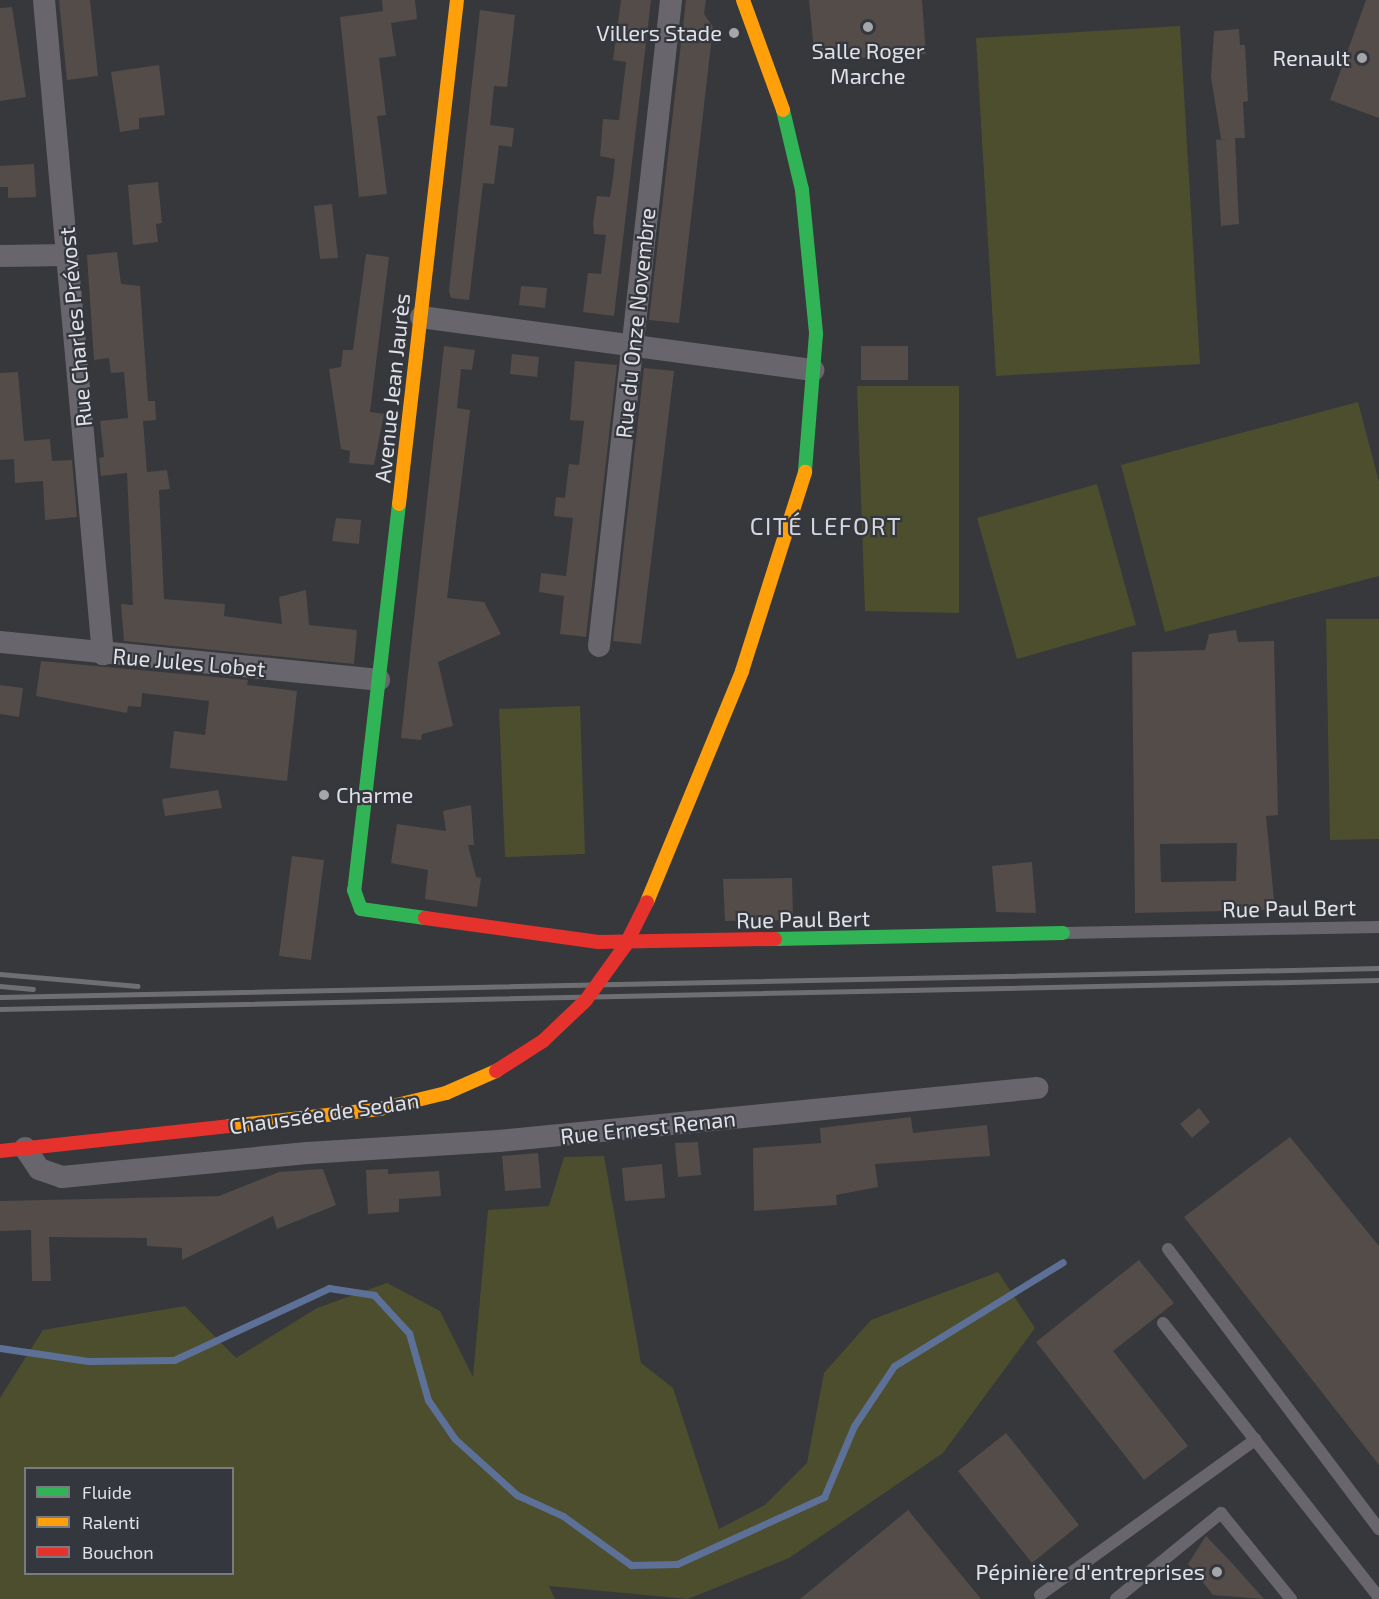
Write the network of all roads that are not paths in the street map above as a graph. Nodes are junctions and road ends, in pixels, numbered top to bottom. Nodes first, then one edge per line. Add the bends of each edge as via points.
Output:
1 (44, 0) edge
2 (458, 0) edge
3 (671, 0) edge
4 (743, 0) edge
5 (68, 255) junction
6 (0, 256) edge
7 (421, 317) junction
8 (632, 346) junction
9 (813, 370) junction
10 (0, 642) edge
11 (599, 646) dead end
12 (103, 654) junction
13 (379, 680) junction
14 (367, 781) joint
15 (1379, 927) edge
16 (1063, 933) joint
17 (1037, 1088) dead end
18 (25, 1148) junction
19 (0, 1151) edge
20 (259, 1157) joint
21 (1168, 1249) dead end
22 (1163, 1323) dead end
23 (1256, 1439) junction
24 (1379, 1529) edge
25 (1040, 1595) dead end
26 (1379, 1597) edge
27 (1116, 1599) edge
28 (1291, 1599) edge

1 - 5 street, Rue Charles Prévost
2 - 7 main road, Avenue Jean Jaurès
3 - 8 street, Rue du Onze Novembre
4 - 9 main road, Chaussée de Sedan via 786,117 802,190 816,334
5 - 6 street
5 - 12 street, Rue Charles Prévost
7 - 8 street
7 - 13 main road, Avenue Jean Jaurès
8 - 9 street
8 - 11 street, Rue du Onze Novembre
9 - 18 main road, Chaussée de Sedan, bridge via 805,471 770,592 647,902 625,946 586,1000 543,1041 496,1071 447,1094 397,1106
10 - 12 street, Rue Jules Lobet
12 - 13 street, Rue Jules Lobet
13 - 14 main road, Avenue Jean Jaurès
14 - 16 main road, Rue Paul Bert via 354,890 355,900 368,914 558,939 643,943
15 - 16 lane, Rue Paul Bert
17 - 20 street, Rue Ernest Renan via 500,1141
18 - 19 main road, Chaussée de Sedan
18 - 20 street, Chaussée de Sedan via 39,1169 62,1177 199,1167
21 - 24 lane
22 - 23 lane
23 - 25 lane
23 - 26 lane
27 - 28 lane via 1221,1513

